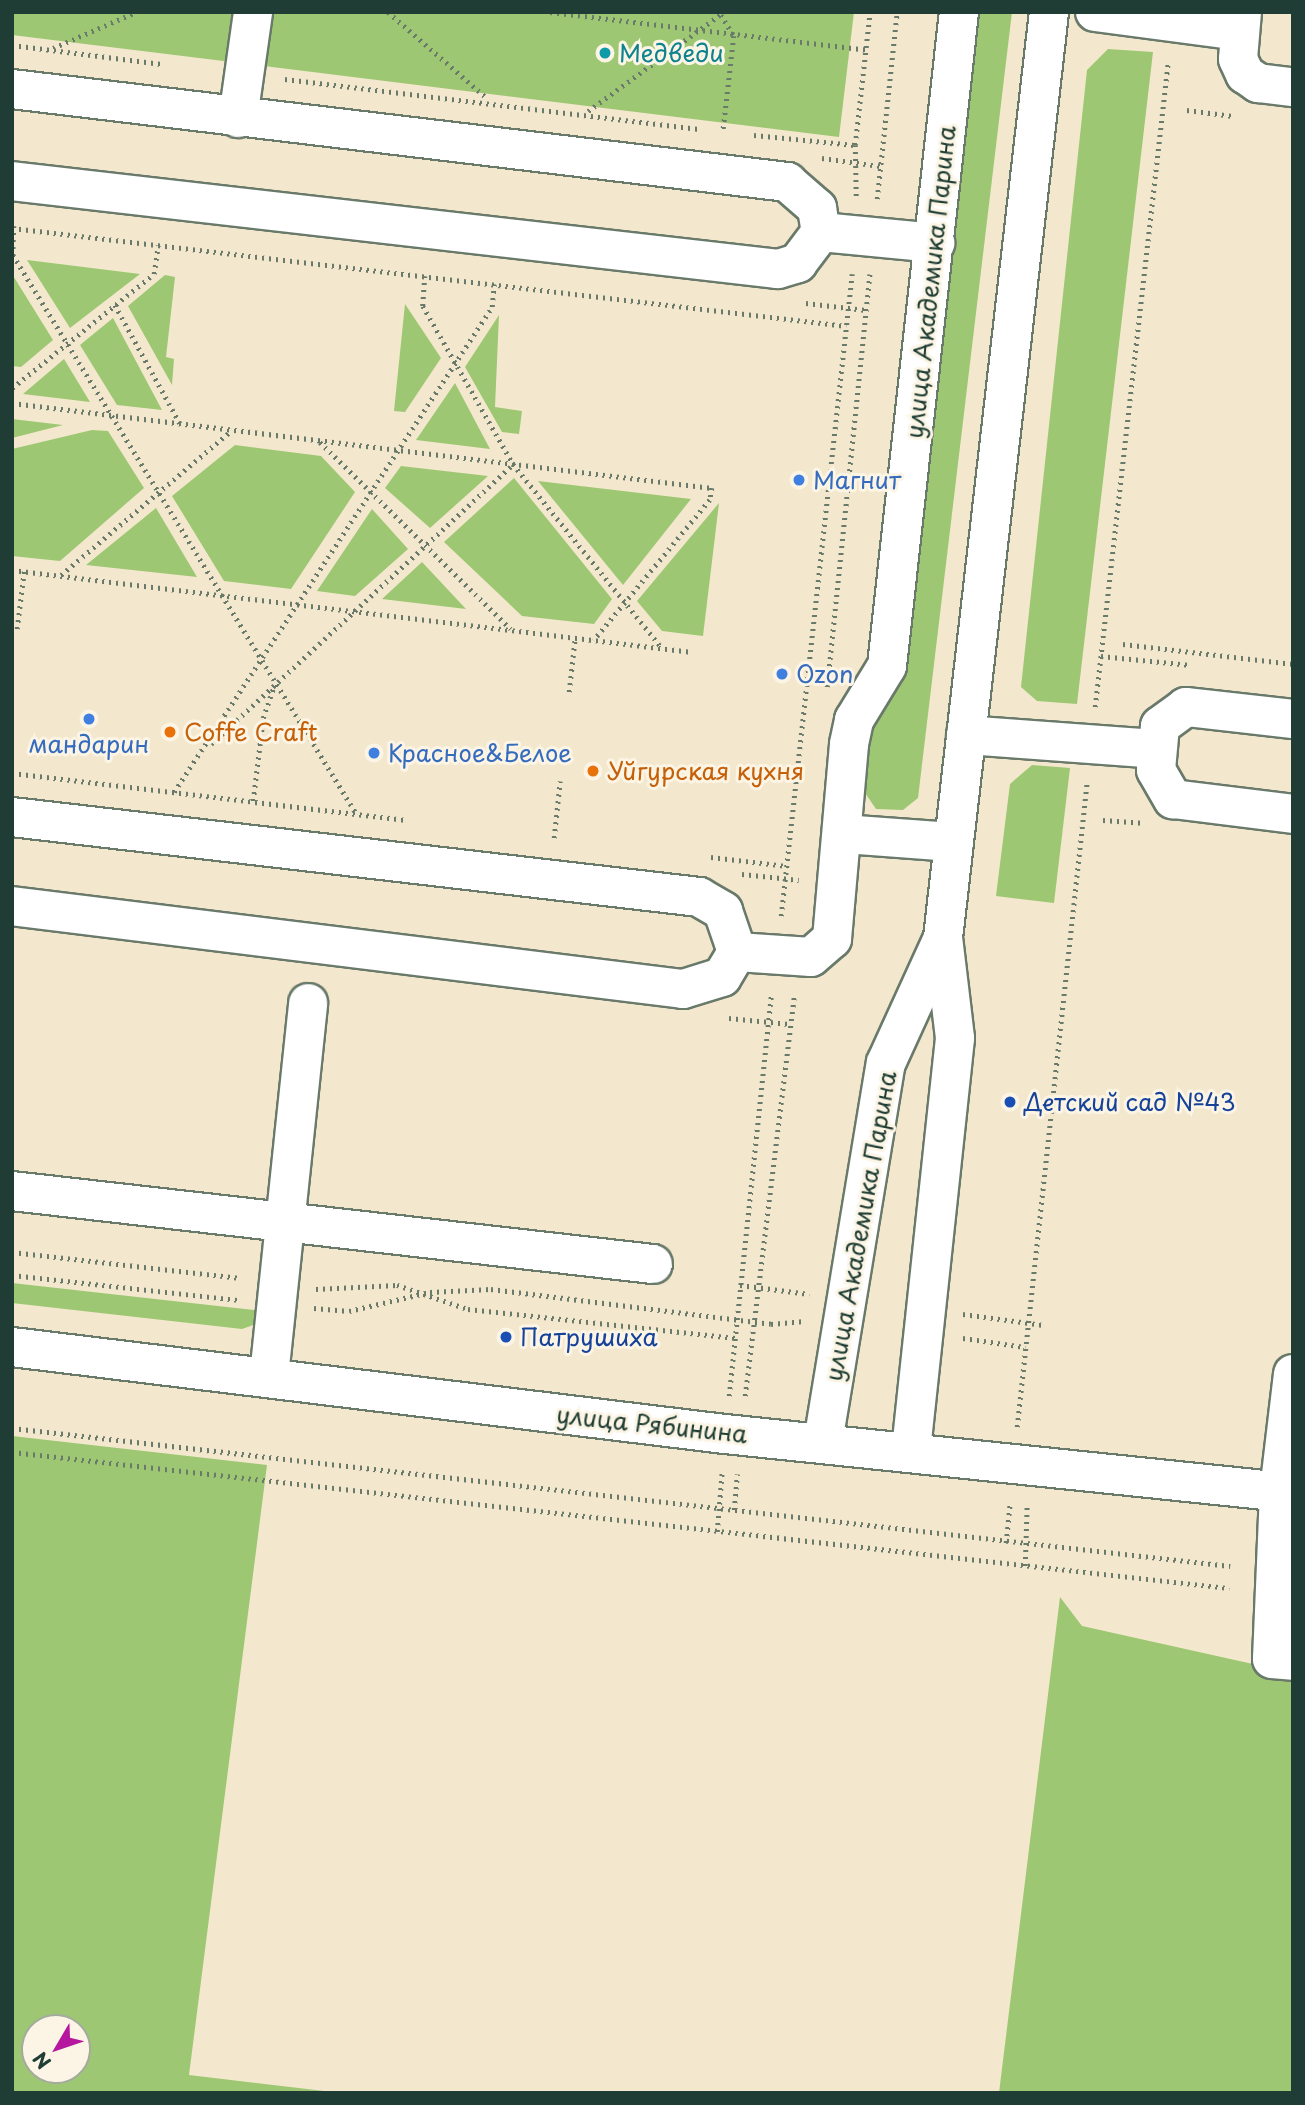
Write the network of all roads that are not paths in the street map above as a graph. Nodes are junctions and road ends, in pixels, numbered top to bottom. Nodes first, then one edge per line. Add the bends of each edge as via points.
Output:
1 (253, 12) edge
2 (959, 12) edge
3 (1049, 12) edge
4 (1095, 12) edge
5 (1241, 22) edge
6 (1293, 87) edge
7 (12, 89) edge
8 (237, 118) junction
9 (12, 181) edge
10 (850, 235) junction
11 (935, 243) junction
12 (1293, 719) edge
13 (966, 736) junction
14 (1156, 748) junction
15 (1293, 814) edge
16 (12, 817) edge
17 (844, 834) junction
18 (954, 842) junction
19 (12, 906) edge
20 (943, 938) junction
21 (737, 952) junction
22 (308, 1003) dead end
23 (12, 1191) edge
24 (286, 1222) junction
25 (653, 1264) dead end
26 (12, 1347) edge
27 (1293, 1374) edge
28 (269, 1376) junction
29 (823, 1442) junction
30 (911, 1450) junction
31 (1286, 1493) edge
32 (1293, 1661) edge

1 - 8 street
2 - 11 street, улица Академика Парина
3 - 13 street, улица Академика Парина
4 - 5 street via 1172,22
5 - 6 street via 1245,74 1258,83
7 - 8 street
8 - 10 street via 787,182
9 - 10 street via 778,269
10 - 11 street
11 - 17 street, улица Академика Парина via 887,666 854,720
12 - 14 street via 1186,707 1160,726
13 - 14 street
13 - 18 street, улица Академика Парина
14 - 15 street via 1161,787 1173,799
16 - 21 street via 699,897 723,911
17 - 18 street
17 - 21 street, улица Академика Парина via 832,939 796,956
18 - 20 street, улица Академика Парина
19 - 21 street via 683,989 723,976
20 - 29 street, улица Академика Парина via 886,1063
20 - 30 street, улица Академика Парина via 955,1038
22 - 24 street
23 - 24 street
24 - 25 street
24 - 28 street
26 - 28 street, улица Рябинина
27 - 31 street
28 - 29 street, улица Рябинина
29 - 30 street, улица Рябинина
30 - 31 street, улица Рябинина
31 - 32 street via 1272,1658

